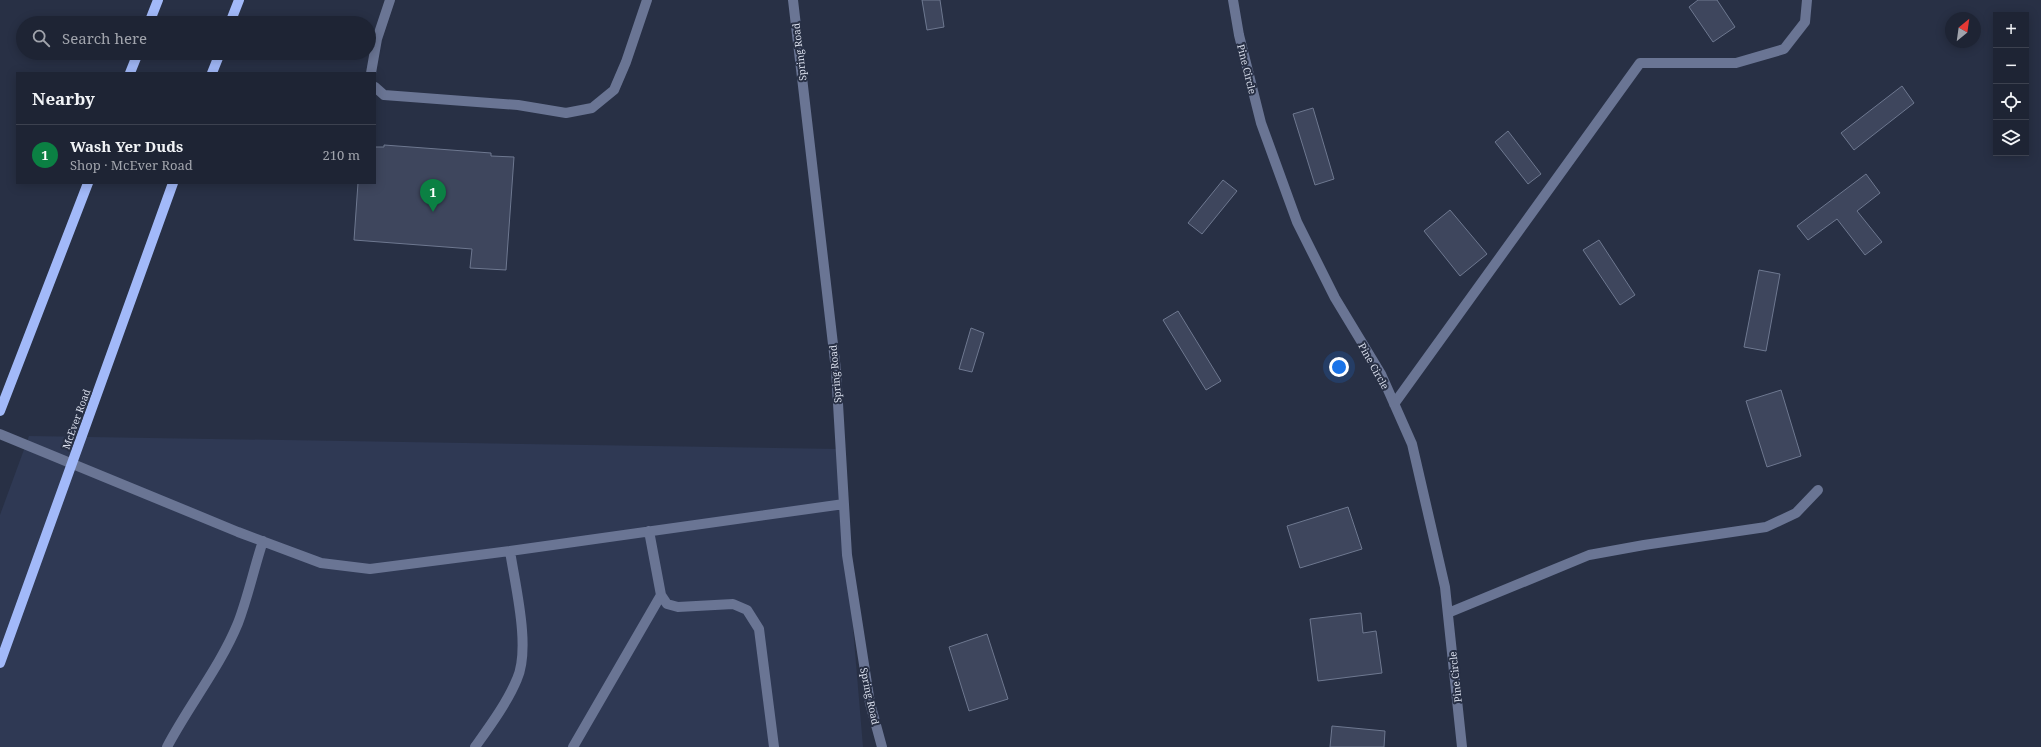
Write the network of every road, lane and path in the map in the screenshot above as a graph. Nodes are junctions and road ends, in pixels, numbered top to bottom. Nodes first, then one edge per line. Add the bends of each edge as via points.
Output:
1 (158, 0) edge
2 (239, 0) edge
3 (390, 0) edge
4 (647, 0) edge
5 (793, 0) edge
6 (1233, 0) edge
7 (1807, 0) edge
8 (152, 16) edge
9 (233, 16) edge
10 (376, 45) edge
11 (135, 60) edge
12 (217, 60) edge
13 (373, 60) edge
14 (130, 72) edge
15 (212, 72) edge
16 (371, 72) edge
17 (376, 88) edge
18 (88, 184) edge
19 (173, 184) edge
20 (1394, 404) junction
21 (0, 411) edge
22 (0, 434) edge
23 (72, 464) junction
24 (1818, 490) dead end
25 (844, 504) junction
26 (649, 531) junction
27 (263, 541) junction
28 (510, 551) junction
29 (661, 595) junction
30 (1448, 613) junction
31 (0, 663) edge
32 (167, 747) edge
33 (475, 747) edge
34 (573, 747) edge
35 (774, 747) edge
36 (882, 747) edge
37 (1462, 747) edge

1 - 8 main road
2 - 9 main road
3 - 10 street
4 - 17 street via 614,90 592,108 566,113 518,105 384,95
5 - 25 street, Spring Road via 836,370
6 - 20 street, Pine Circle via 1261,123 1297,222 1335,298 1381,374
7 - 20 street via 1805,22 1784,49 1736,63 1640,63
11 - 14 main road
12 - 15 main road
13 - 16 street
18 - 21 main road
19 - 23 main road, McEver Road
20 - 30 street, Pine Circle via 1414,450 1446,587
22 - 23 street
23 - 27 street
23 - 31 main road, McEver Road
24 - 30 street via 1796,513 1766,527 1589,555
25 - 26 street
25 - 36 street, Spring Road via 846,555 868,695
26 - 28 street
26 - 29 street
27 - 28 street via 321,563 370,569
27 - 32 street via 238,623 205,686 182,718
28 - 33 street via 524,643 518,678 497,716
29 - 34 street
29 - 35 street via 668,604 678,607 733,604 747,610 759,629
30 - 37 street, Pine Circle

